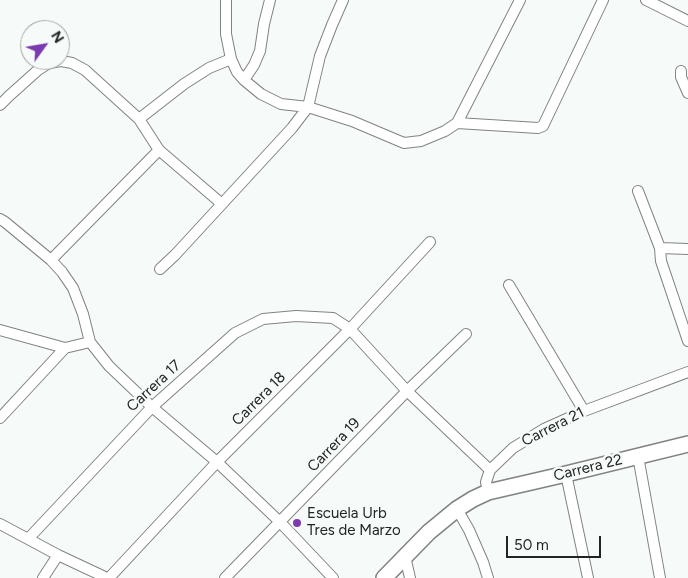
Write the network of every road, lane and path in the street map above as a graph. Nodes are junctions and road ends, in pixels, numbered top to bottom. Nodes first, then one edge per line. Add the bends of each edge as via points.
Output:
1 (226, 0) edge
2 (270, 0) edge
3 (343, 0) edge
4 (520, 0) edge
5 (603, 0) edge
6 (646, 0) edge
7 (688, 21) edge
8 (231, 59) junction
9 (681, 71) dead end
10 (244, 80) junction
11 (688, 94) edge
12 (0, 105) edge
13 (308, 107) junction
14 (139, 119) junction
15 (457, 123) junction
16 (159, 150) junction
17 (638, 191) dead end
18 (222, 204) junction
19 (0, 219) edge
20 (430, 242) dead end
21 (660, 248) junction
22 (688, 249) edge
23 (52, 260) junction
24 (160, 269) dead end
25 (509, 284) dead end
26 (350, 329) junction
27 (0, 330) edge
28 (466, 334) dead end
29 (688, 341) edge
30 (90, 342) junction
31 (65, 348) junction
32 (688, 372) edge
33 (407, 391) junction
34 (152, 407) junction
35 (584, 411) junction
36 (0, 418) edge
37 (688, 444) edge
38 (638, 456) junction
39 (217, 462) junction
40 (490, 470) junction
41 (566, 474) junction
42 (488, 492) junction
43 (457, 509) junction
44 (280, 522) junction
45 (0, 524) edge
46 (28, 539) junction
47 (58, 555) junction
48 (405, 556) junction
49 (43, 578) edge
50 (108, 578) edge
51 (225, 578) edge
52 (333, 578) edge
53 (384, 578) edge
54 (410, 578) edge
55 (488, 578) edge
56 (588, 578) edge
57 (660, 578) edge

1 - 8 street via 226,34
2 - 10 street via 260,51
3 - 13 street via 320,56
4 - 15 street
5 - 15 street via 543,126
6 - 7 street
8 - 10 street
8 - 14 street via 184,84
9 - 11 street
10 - 13 street via 281,104
12 - 14 street via 38,70 49,63 61,61 84,70
13 - 15 street via 404,143 421,141
13 - 18 street
14 - 16 street
16 - 18 street
16 - 23 street
17 - 21 street
18 - 24 street
19 - 23 street
20 - 26 street, Carrera 18
21 - 22 street
21 - 29 street via 661,261
23 - 30 street via 73,288
25 - 35 street
26 - 33 street
26 - 34 street, Carrera 17 via 333,318 296,316 263,320 234,333
26 - 39 street, Carrera 18
27 - 31 street
28 - 33 street, Carrera 19
30 - 31 street
30 - 34 street via 109,366
31 - 36 street
32 - 35 street, Carrera 21
33 - 40 street
33 - 44 street, Carrera 19
34 - 39 street
34 - 46 street, Carrera 17
35 - 40 street, Carrera 21 via 544,429 513,448
37 - 38 street, Carrera 22
38 - 41 street, Carrera 22
38 - 57 street
39 - 44 street
39 - 50 street, Carrera 18
40 - 42 street via 486,482
41 - 42 street, Carrera 22
41 - 56 street
42 - 43 street
43 - 48 street
43 - 55 street
44 - 51 street, Carrera 19
44 - 52 street
45 - 46 street
46 - 47 street
47 - 49 street
47 - 50 street
48 - 53 street
48 - 54 street

